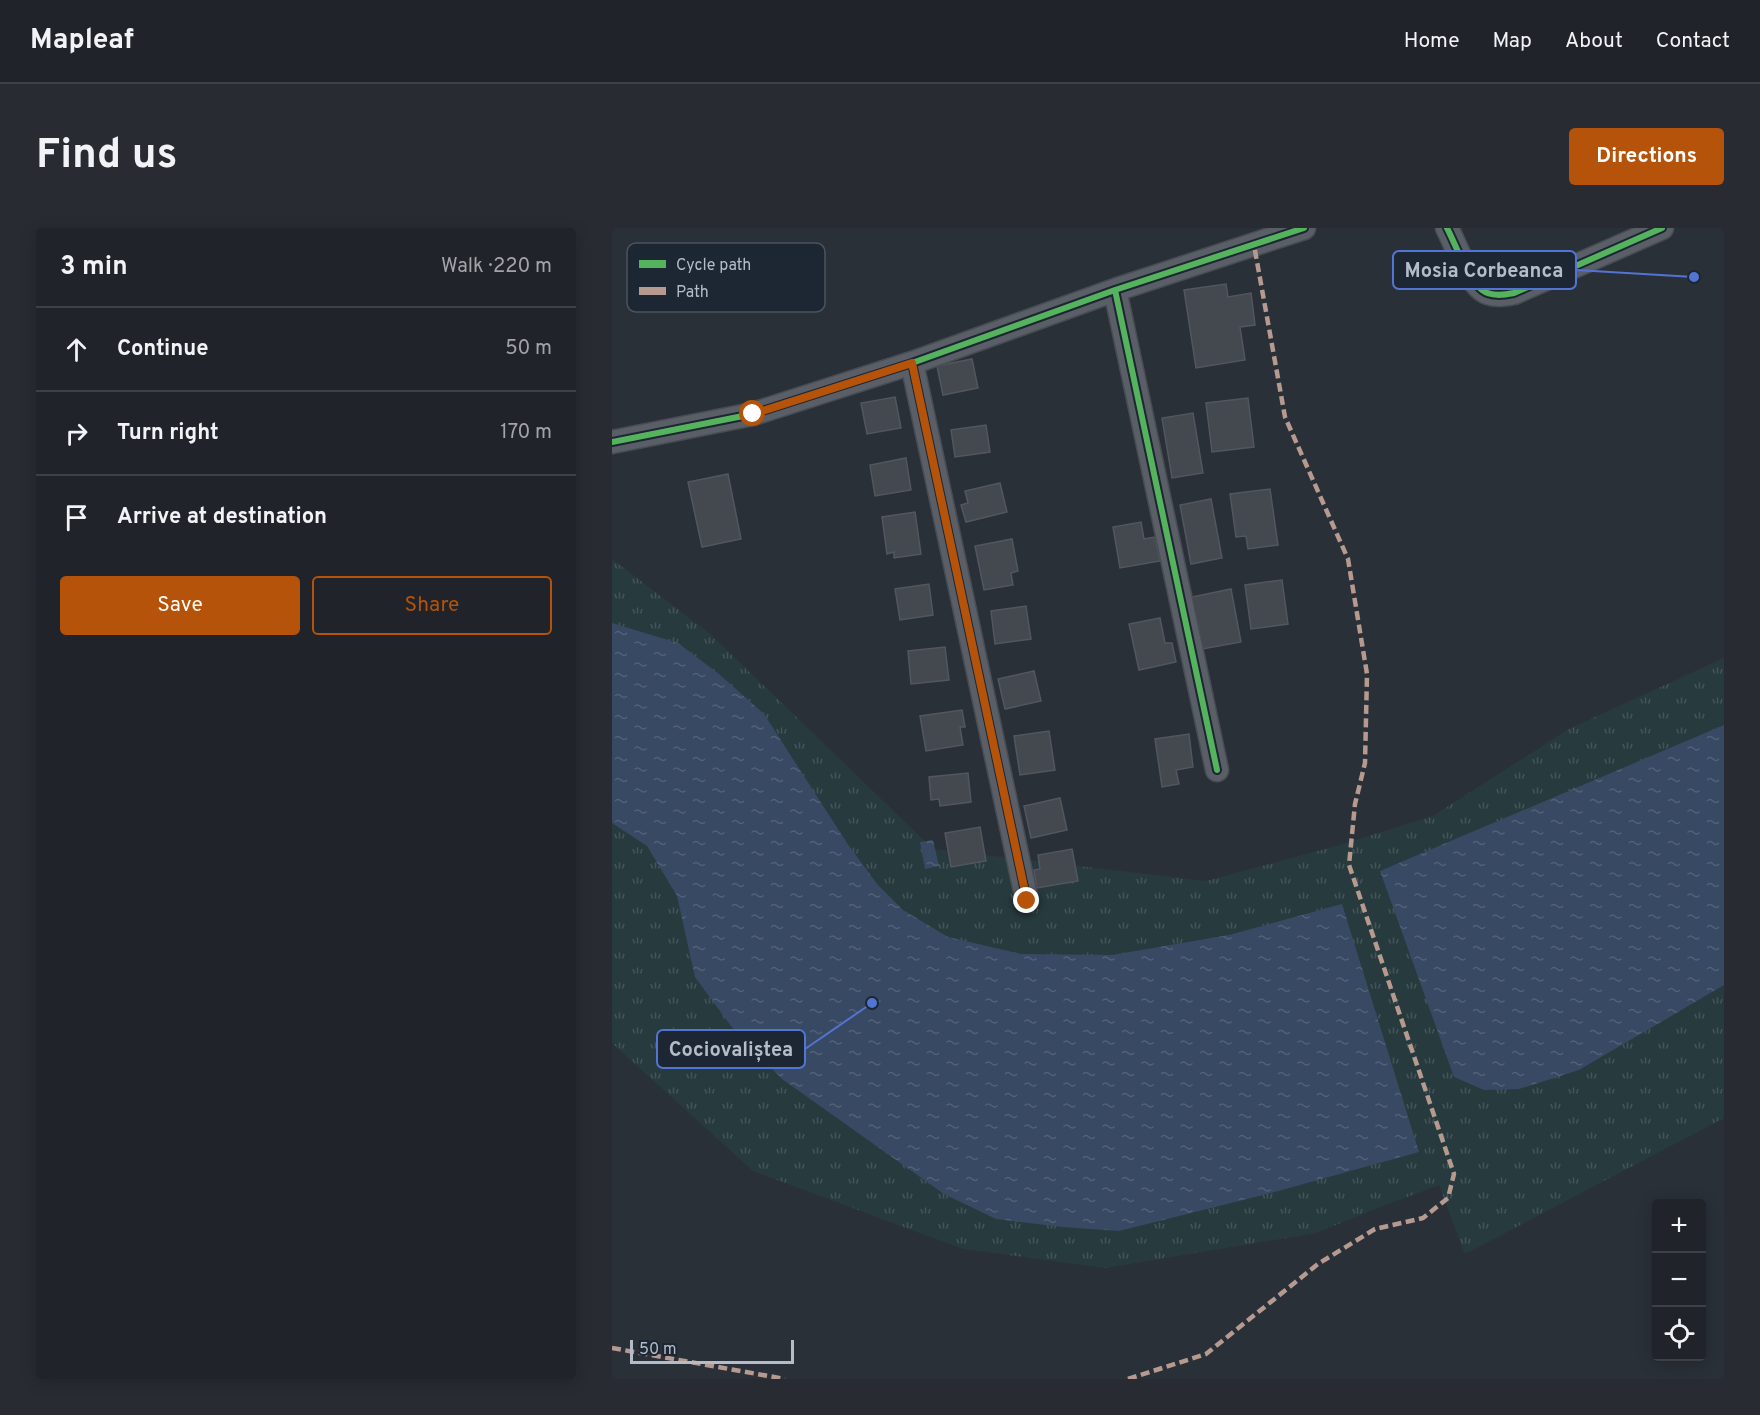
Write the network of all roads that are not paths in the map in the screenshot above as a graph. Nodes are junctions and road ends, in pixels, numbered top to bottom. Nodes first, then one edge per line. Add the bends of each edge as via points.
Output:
1 (1304, 228) edge
2 (1448, 228) edge
3 (1662, 228) edge
4 (1628, 235) edge
5 (1251, 236) edge
6 (1115, 290) junction
7 (912, 363) junction
8 (612, 442) edge
9 (1217, 770) dead end
10 (1027, 901) dead end

1 - 5 street
2 - 4 street via 1471,277 1483,291 1501,296
3 - 4 street
5 - 6 street
6 - 7 street
6 - 9 street
7 - 8 street via 753,414
7 - 10 street

